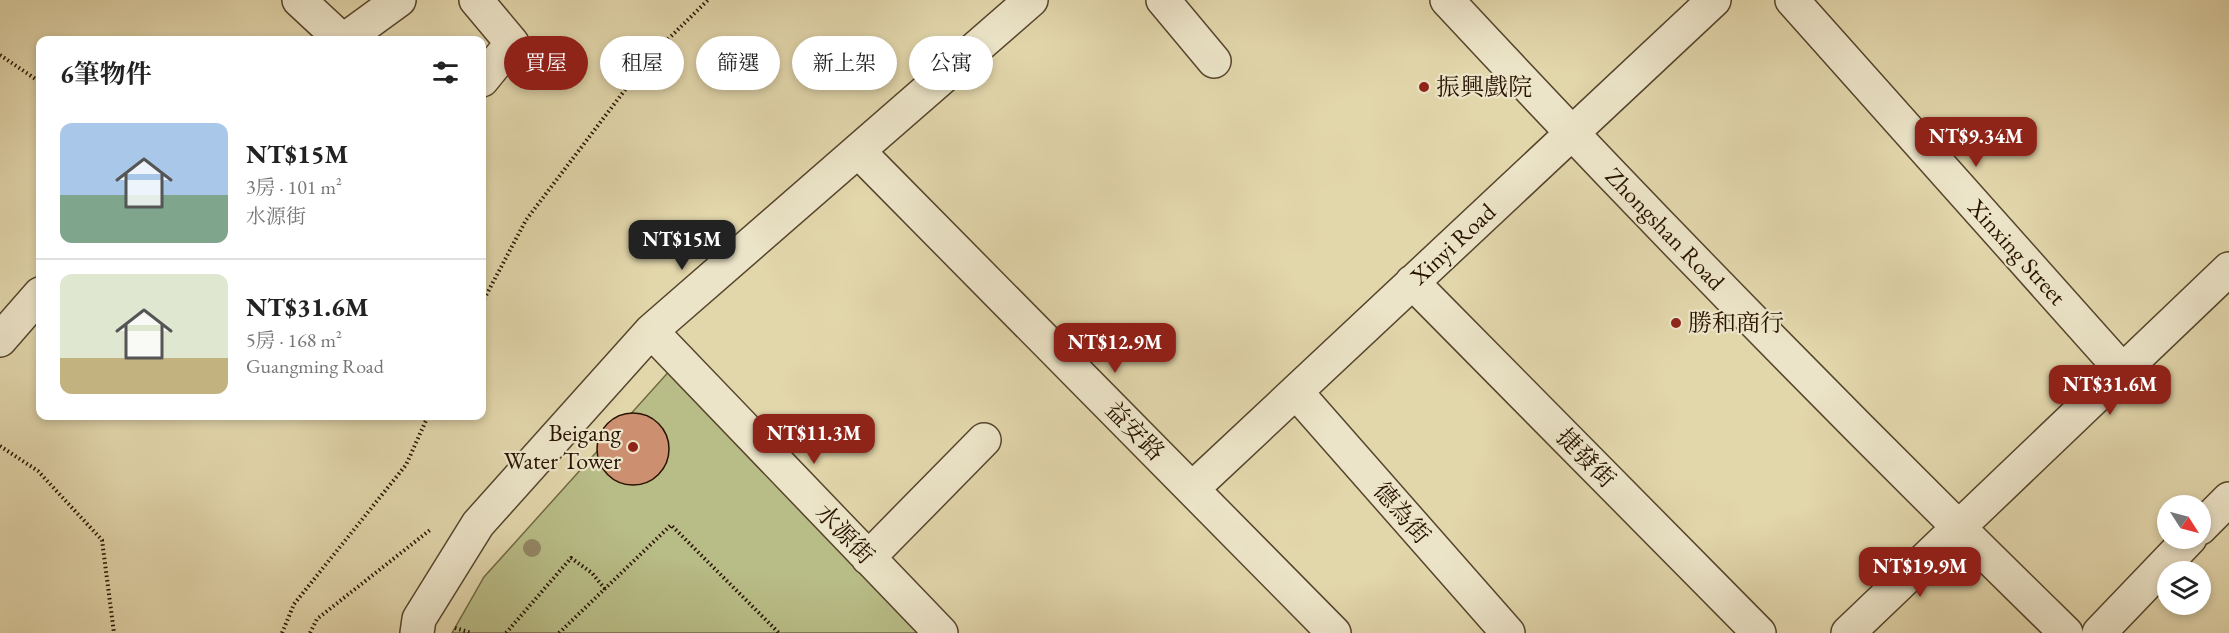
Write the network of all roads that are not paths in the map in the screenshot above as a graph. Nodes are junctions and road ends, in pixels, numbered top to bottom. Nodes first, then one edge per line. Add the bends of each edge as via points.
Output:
1 (299, 0) edge
2 (399, 0) edge
3 (476, 0) edge
4 (1163, 0) edge
5 (1447, 0) edge
6 (1714, 0) edge
7 (1791, 0) edge
8 (1019, 4) edge
9 (339, 36) edge
10 (349, 36) edge
11 (1214, 61) dead end
12 (486, 76) edge
13 (1571, 133) junction
14 (859, 152) junction
15 (2229, 269) edge
16 (1413, 282) junction
17 (36, 299) edge
18 (651, 331) junction
19 (0, 340) edge
20 (2122, 370) junction
21 (1296, 392) junction
22 (984, 440) dead end
23 (1192, 489) junction
24 (2229, 499) edge
25 (2211, 517) edge
26 (1957, 526) junction
27 (2179, 549) edge
28 (868, 558) junction
29 (417, 633) edge
30 (940, 633) edge
31 (1334, 633) edge
32 (1508, 633) edge
33 (1759, 633) edge
34 (1848, 633) edge
35 (2066, 633) edge
36 (2098, 633) edge

1 - 9 street
2 - 10 street
3 - 12 street via 512,43
4 - 11 street
5 - 13 street, Zhongshan Road
6 - 13 street, Xinyi Road
7 - 20 street, Xinxing Street
8 - 14 street
13 - 16 street, Xinyi Road
13 - 26 street, Zhongshan Road
14 - 18 street
14 - 23 street, 益安路
15 - 20 street
16 - 21 street, Xinyi Road
16 - 33 street, 捷發街
17 - 19 street
18 - 28 street, 水源街
18 - 29 street via 478,524 419,619
20 - 26 street
21 - 23 street, Xinyi Road
21 - 32 street, 德為街
22 - 28 street
23 - 31 street, 益安路
24 - 25 street
26 - 34 street
26 - 35 street, Zhongshan Road
27 - 36 street
28 - 30 street, 水源街

